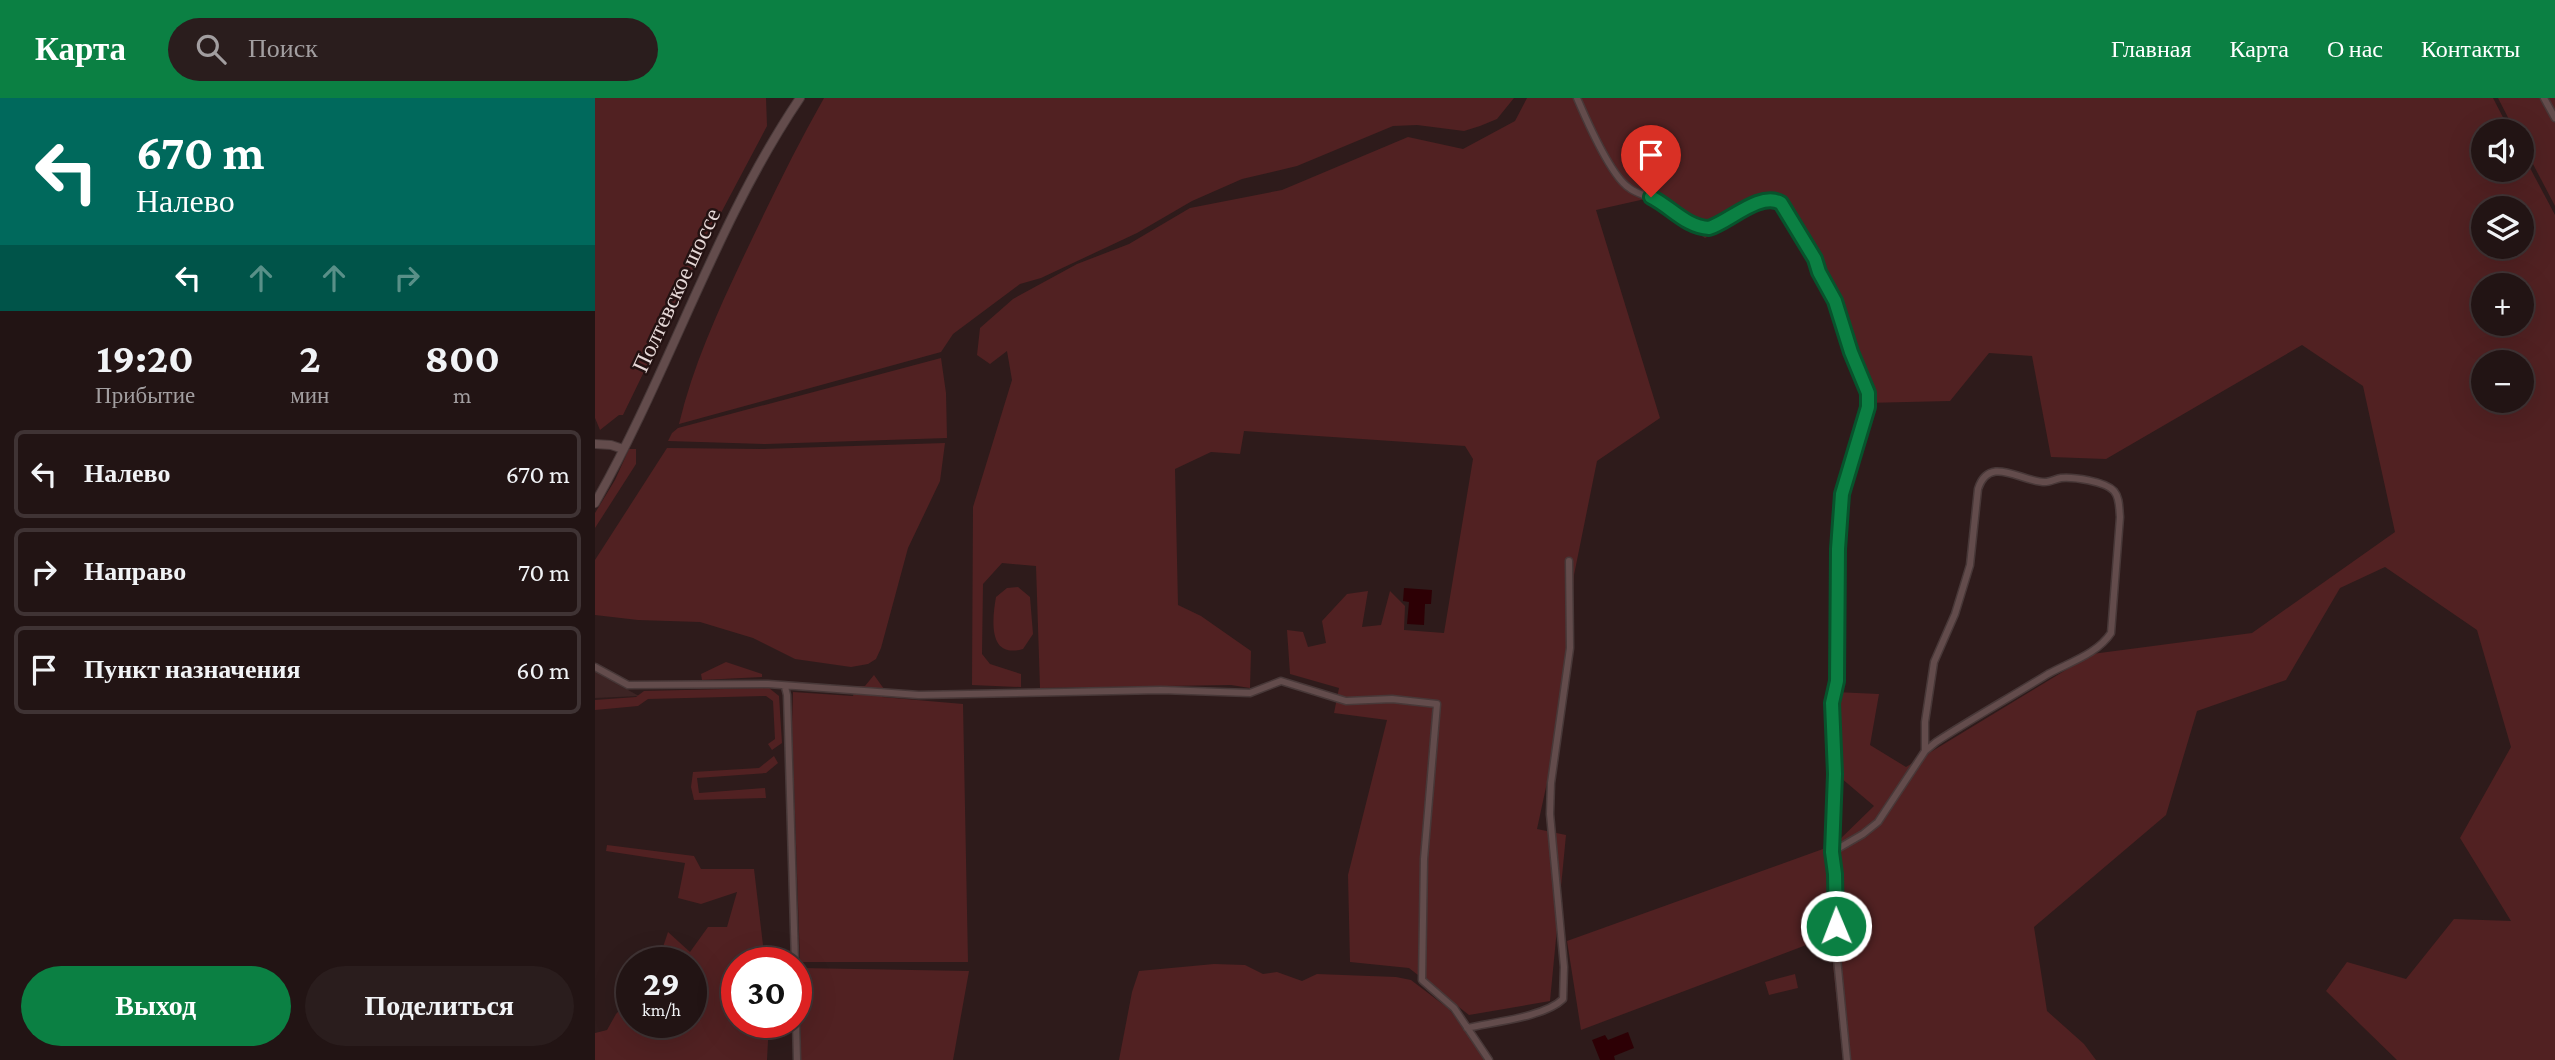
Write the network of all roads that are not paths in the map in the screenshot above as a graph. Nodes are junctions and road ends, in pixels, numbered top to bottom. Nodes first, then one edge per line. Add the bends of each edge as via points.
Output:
1 (800, 98) edge
2 (1577, 98) edge
3 (2544, 98) edge
4 (2555, 118) edge
5 (595, 444) edge
6 (623, 449) junction
7 (595, 503) edge
8 (1569, 561) dead end
9 (595, 667) edge
10 (785, 687) junction
11 (1925, 751) junction
12 (1832, 852) junction
13 (795, 947) edge
14 (1467, 1028) junction
15 (796, 1038) edge
16 (797, 1060) edge
17 (1489, 1060) edge
18 (1847, 1060) edge

1 - 6 street, Полтевское шоссе via 741,196
2 - 12 street via 1594,136 1627,187 1660,201 1700,228 1709,228 1763,201 1776,200 1785,207 1835,301 1868,393 1842,494 1837,681 1832,703
3 - 4 street
5 - 6 street
6 - 7 street, Полтевское шоссе
8 - 14 street via 1570,648 1550,814 1563,999 1538,1012
9 - 10 street via 628,685
10 - 13 street
10 - 14 street via 919,695 1161,690 1250,693 1281,681 1346,701 1392,699 1437,704 1424,859 1422,980 1454,1008
11 - 11 street via 2107,639 2120,517 2119,499 2109,487 2068,478 2046,482 2003,472 1982,478 1970,565 1934,662
11 - 12 street via 1878,822
12 - 18 street
14 - 17 street
15 - 16 street

